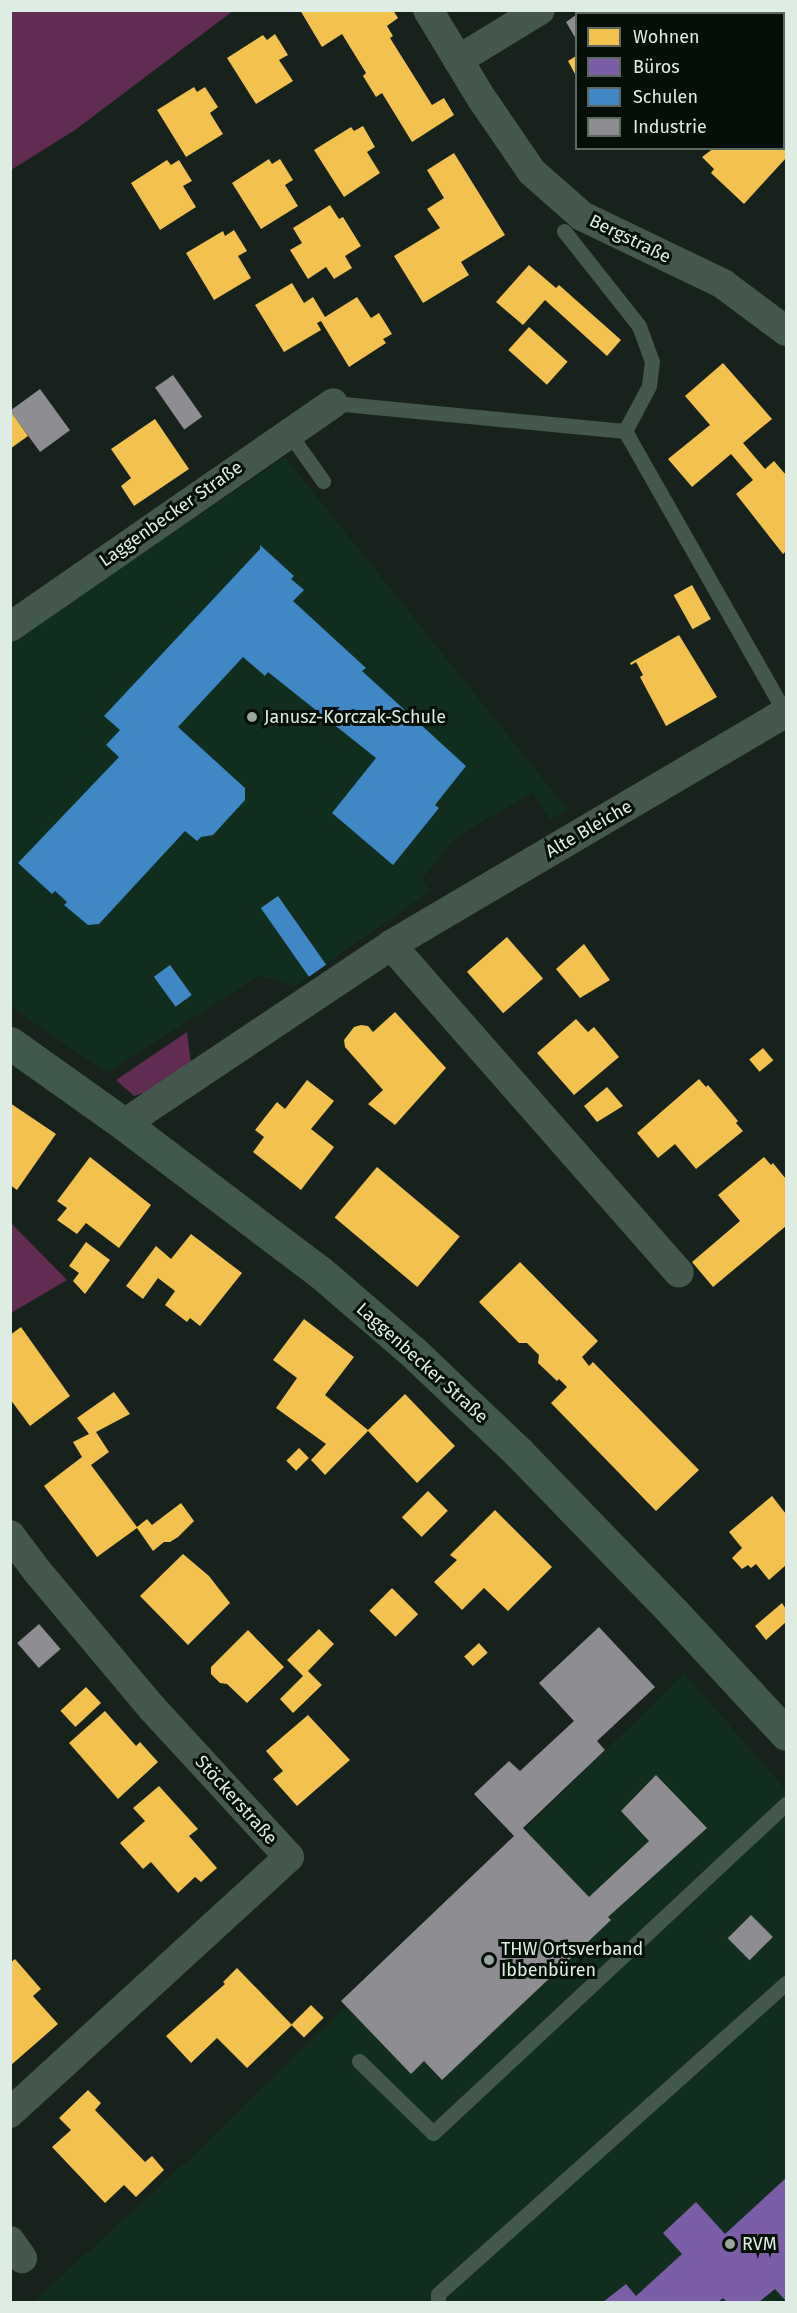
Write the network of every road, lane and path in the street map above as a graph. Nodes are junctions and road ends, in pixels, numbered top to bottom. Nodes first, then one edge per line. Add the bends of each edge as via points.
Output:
1 (428, 10) edge
2 (540, 10) edge
3 (458, 60) junction
4 (564, 231) dead end
5 (786, 331) edge
6 (333, 403) joint
7 (625, 431) junction
8 (289, 433) junction
9 (323, 481) dead end
10 (10, 627) edge
11 (786, 713) edge
12 (391, 945) junction
13 (10, 1043) edge
14 (124, 1124) junction
15 (679, 1273) dead end
16 (10, 1535) edge
17 (786, 1734) edge
18 (786, 1804) edge
19 (786, 1983) edge
20 (359, 2061) dead end
21 (10, 2114) edge
22 (438, 2302) edge

1 - 3 street, Bergstraße
2 - 3 street
3 - 5 street, Bergstraße via 532,172 582,216 723,284
4 - 7 lane via 639,326 652,362 649,386
6 - 7 lane
6 - 8 street, Laggenbecker Straße
7 - 11 lane
8 - 9 lane
8 - 10 street, Laggenbecker Straße
11 - 12 street, Alte Bleiche
12 - 14 street, Alte Bleiche
12 - 15 street
13 - 14 street, Laggenbecker Straße
14 - 17 street, Laggenbecker Straße via 320,1272 412,1351 527,1462
16 - 21 street, Stöckerstraße via 152,1708 289,1857
18 - 20 lane via 433,2133
19 - 22 lane via 438,2294

